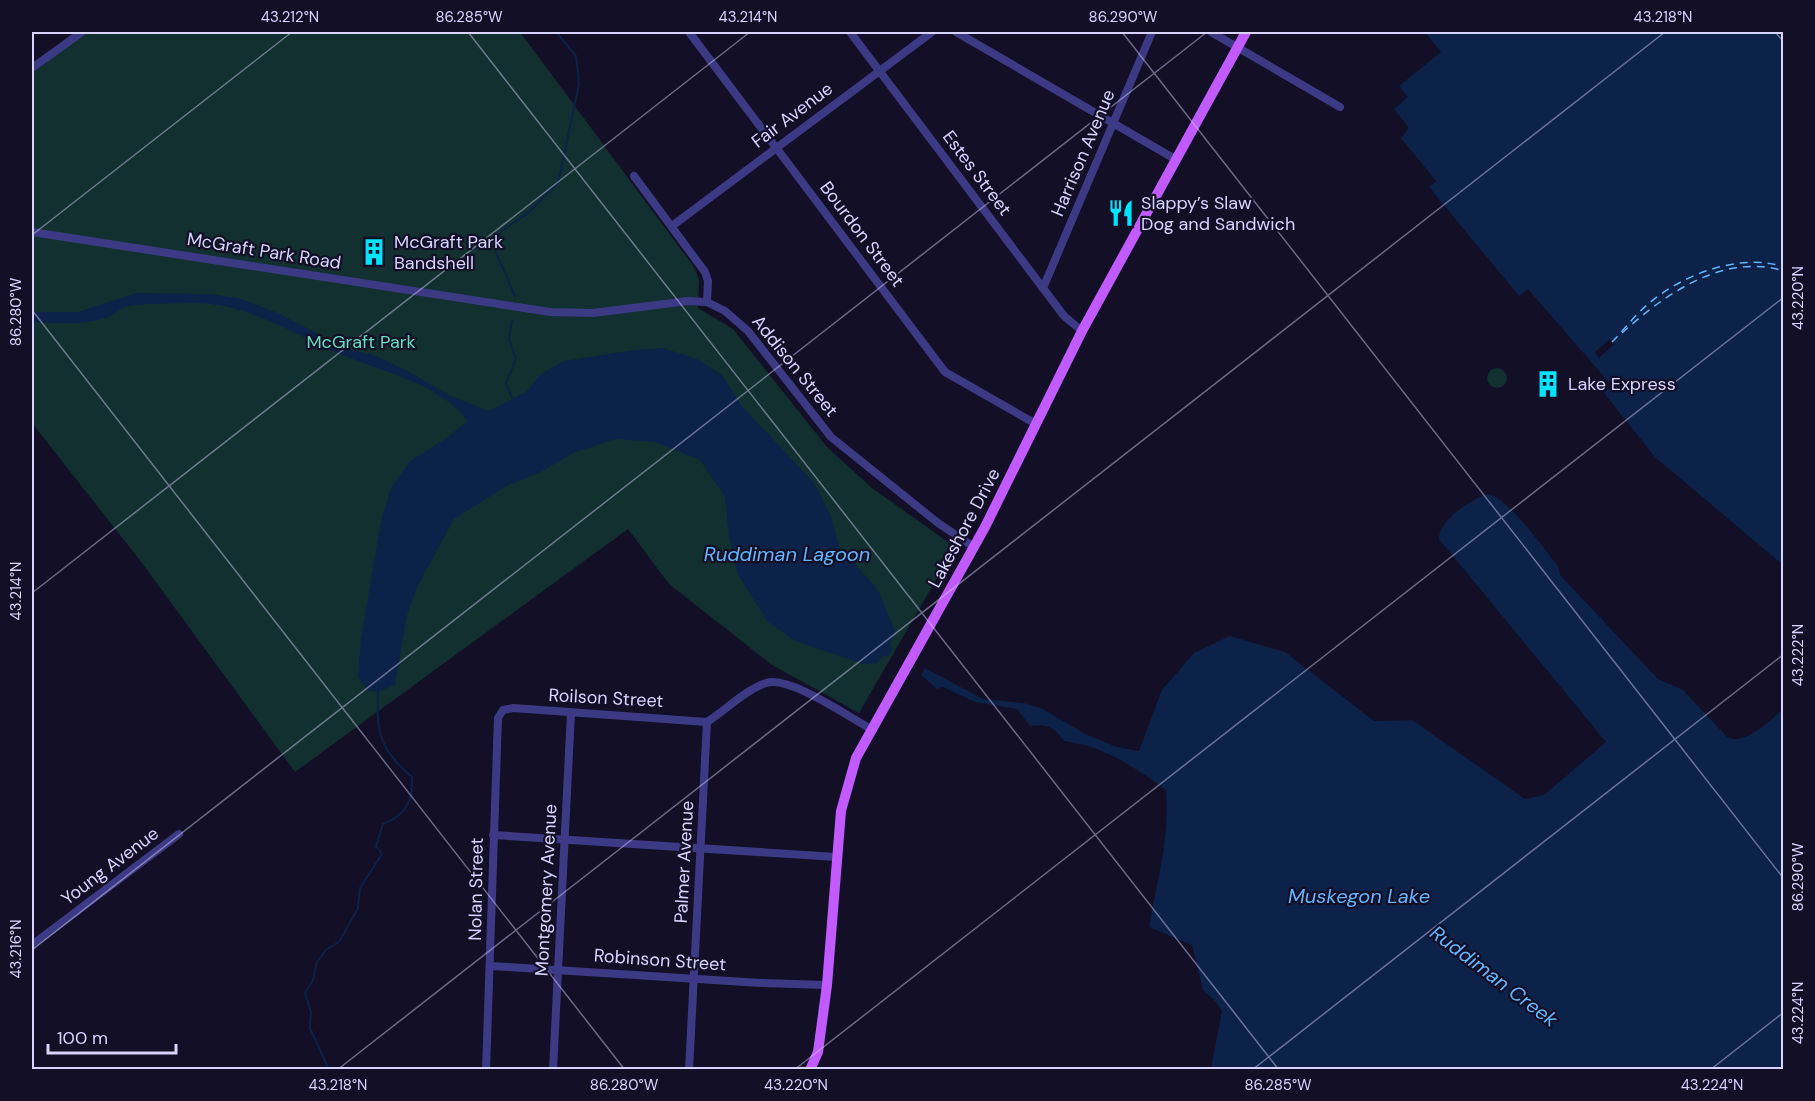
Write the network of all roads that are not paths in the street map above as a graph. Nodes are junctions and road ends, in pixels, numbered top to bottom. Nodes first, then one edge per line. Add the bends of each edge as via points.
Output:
1 (82, 32) edge
2 (690, 32) edge
3 (850, 32) edge
4 (932, 32) edge
5 (956, 32) edge
6 (1152, 32) edge
7 (1210, 32) edge
8 (1246, 32) edge
9 (1237, 47) junction
10 (32, 68) edge
11 (879, 70) junction
12 (1340, 107) dead end
13 (1115, 124) junction
14 (776, 147) junction
15 (1175, 159) junction
16 (634, 176) dead end
17 (672, 226) junction
18 (32, 232) edge
19 (1043, 288) junction
20 (707, 302) junction
21 (1082, 331) junction
22 (1036, 423) junction
23 (974, 547) junction
24 (503, 710) joint
25 (572, 713) junction
26 (707, 722) junction
27 (871, 729) junction
28 (179, 834) dead end
29 (493, 835) junction
30 (565, 841) junction
31 (701, 850) junction
32 (836, 857) junction
33 (32, 945) edge
34 (491, 966) junction
35 (558, 969) junction
36 (694, 978) junction
37 (827, 985) junction
38 (486, 1070) edge
39 (553, 1070) edge
40 (689, 1070) edge
41 (810, 1070) edge

1 - 10 street
2 - 14 street, Bourdon Street
3 - 11 street, Estes Street
4 - 11 street, Fair Avenue
5 - 13 street
6 - 13 street, Harrison Avenue
7 - 9 street
8 - 9 main road, Lakeshore Drive
9 - 12 street
9 - 15 main road, Lakeshore Drive
11 - 14 street, Fair Avenue
11 - 19 street, Estes Street
13 - 15 street
13 - 19 street, Harrison Avenue
14 - 17 street, Fair Avenue
14 - 22 street, Bourdon Street via 945,372
15 - 21 main road, Lakeshore Drive
16 - 17 street
17 - 20 street via 708,277
18 - 20 street, McGraft Park Road via 550,312 593,313 671,301
19 - 21 street, Estes Street via 1067,319
20 - 23 street, Addison Street via 741,324 838,444
21 - 22 main road, Lakeshore Drive
22 - 23 main road, Lakeshore Drive
23 - 27 main road, Lakeshore Drive
24 - 25 street, Roilson Street
24 - 29 street, Nolan Street via 498,718
25 - 26 street, Roilson Street
25 - 30 street, Montgomery Avenue
26 - 27 street via 762,685 783,682
26 - 31 street, Palmer Avenue
27 - 32 main road, Lakeshore Drive via 847,785
28 - 33 street, Young Avenue
29 - 30 street
29 - 34 street, Nolan Street
30 - 31 street
30 - 35 street, Montgomery Avenue
31 - 32 street
31 - 36 street, Palmer Avenue
32 - 37 main road, Lakeshore Drive
34 - 35 street, Robinson Street
34 - 38 street, Nolan Street
35 - 36 street, Robinson Street
35 - 39 street, Montgomery Avenue
36 - 37 street, Robinson Street
36 - 40 street, Palmer Avenue
37 - 41 main road, Lakeshore Drive via 818,1052

